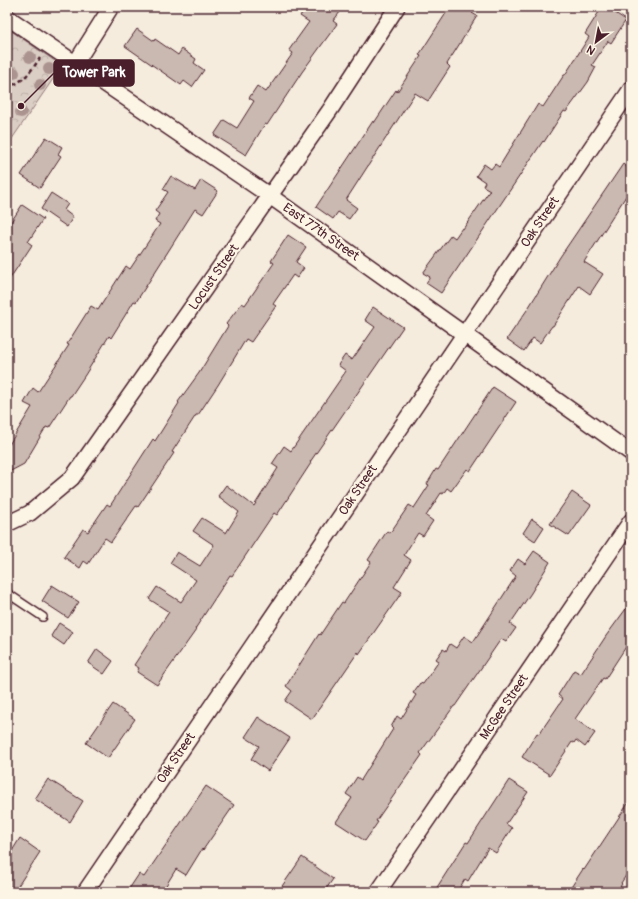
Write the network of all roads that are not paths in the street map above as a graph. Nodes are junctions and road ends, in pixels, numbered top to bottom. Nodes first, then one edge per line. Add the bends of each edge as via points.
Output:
1 (111, 7) edge
2 (397, 7) edge
3 (7, 17) edge
4 (75, 64) junction
5 (631, 89) edge
6 (270, 196) junction
7 (464, 334) junction
8 (631, 453) edge
9 (631, 521) edge
10 (7, 524) edge
11 (7, 593) edge
12 (43, 617) dead end
13 (85, 892) edge
14 (378, 892) edge

1 - 4 street
2 - 6 street, Locust Street
3 - 4 street, East 77th Street
4 - 6 street, East 77th Street
5 - 7 street, Oak Street
6 - 7 street, East 77th Street
6 - 10 street, Locust Street via 72,478 30,513
7 - 8 street, East 77th Street
7 - 13 street, Oak Street
9 - 14 street, McGee Street
11 - 12 lane

